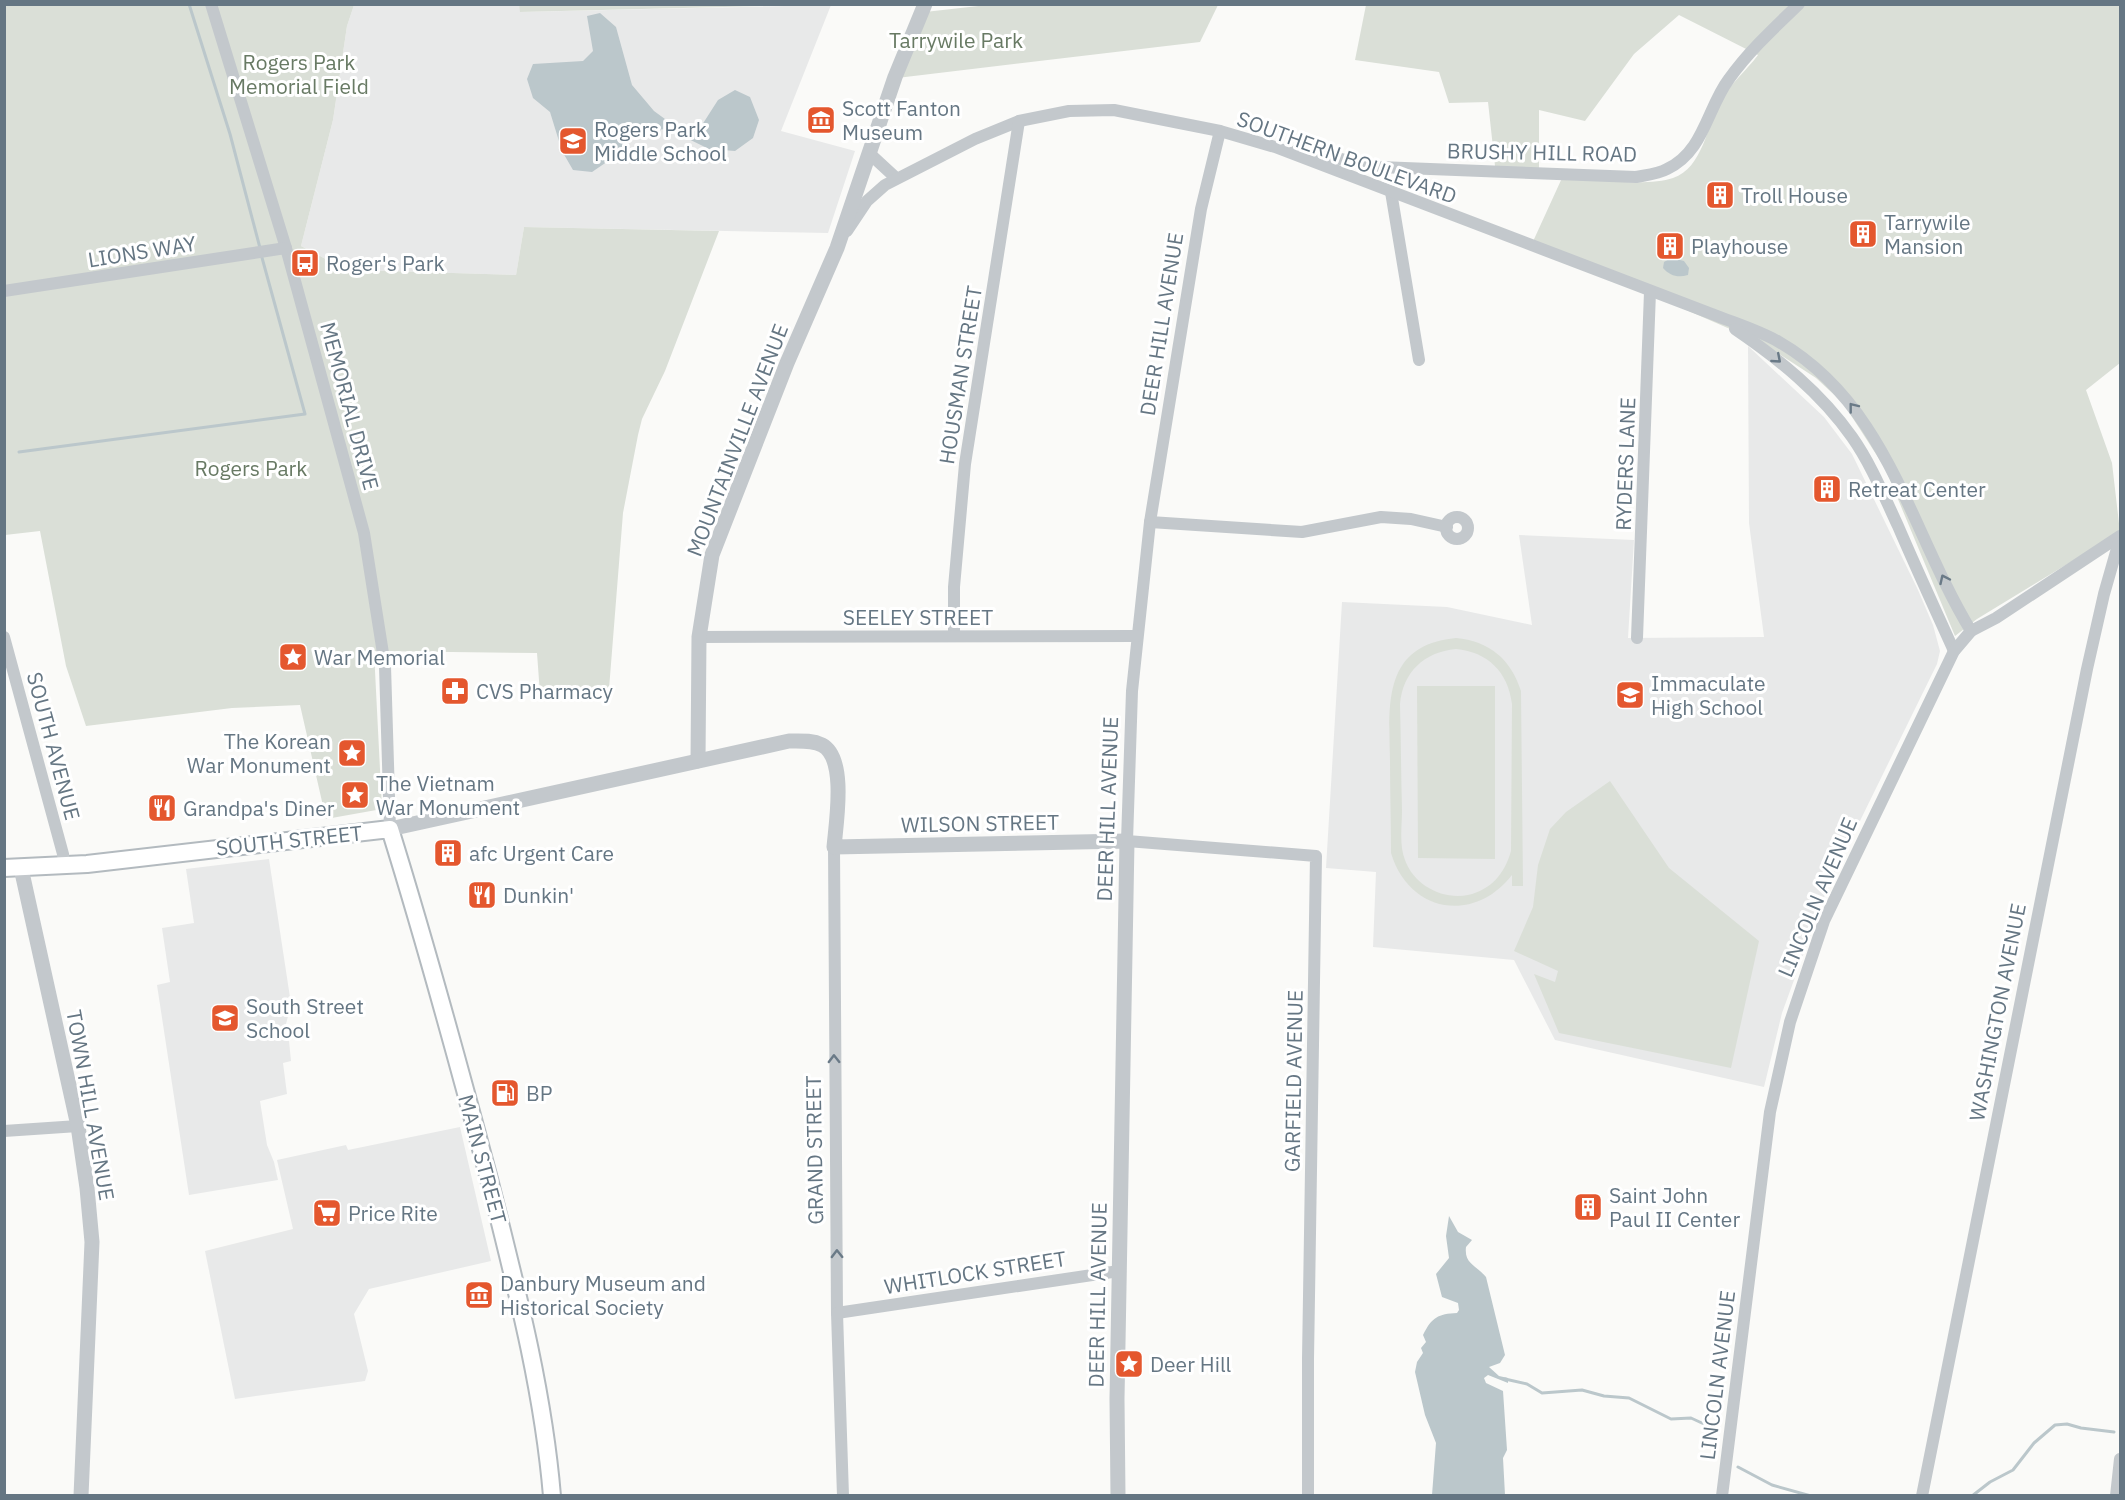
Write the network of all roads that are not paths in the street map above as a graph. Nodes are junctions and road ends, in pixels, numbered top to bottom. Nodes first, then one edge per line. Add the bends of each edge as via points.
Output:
1 (211, 4) edge
2 (925, 4) edge
3 (1799, 4) edge
4 (1019, 121) junction
5 (1220, 131) junction
6 (1275, 147) junction
7 (870, 154) junction
8 (896, 178) junction
9 (1391, 192) junction
10 (286, 248) junction
11 (837, 248) junction
12 (4, 291) edge
13 (1650, 292) junction
14 (1712, 314) junction
15 (1419, 360) dead end
16 (1150, 522) junction
17 (1446, 527) dead end
18 (2121, 537) edge
19 (1971, 631) junction
20 (954, 636) junction
21 (1137, 636) junction
22 (4, 637) edge
23 (699, 637) junction
24 (1637, 638) dead end
25 (1954, 651) junction
26 (698, 761) junction
27 (837, 805) joint
28 (390, 829) junction
29 (1127, 841) junction
30 (834, 848) junction
31 (64, 866) junction
32 (13, 868) edge
33 (78, 1126) junction
34 (4, 1131) edge
35 (1119, 1271) junction
36 (837, 1313) junction
37 (2121, 1459) edge
38 (81, 1496) edge
39 (552, 1496) edge
40 (843, 1496) edge
41 (1118, 1496) edge
42 (1308, 1496) edge
43 (1722, 1496) edge
44 (1922, 1496) edge
45 (2116, 1496) edge

1 - 10 street, MEMORIAL DRIVE
2 - 7 street, MOUNTAINVILLE AVENUE
3 - 6 street, BRUSHY HILL ROAD via 1744,60 1727,82 1698,142 1666,170 1636,177 1379,167
4 - 5 street, SOUTHERN BOULEVARD via 1079,109 1114,110
4 - 8 street, SOUTHERN BOULEVARD
4 - 20 street, HOUSMAN STREET via 965,464 954,586
5 - 6 street, SOUTHERN BOULEVARD
5 - 16 street, DEER HILL AVENUE via 1201,209
6 - 9 street, SOUTHERN BOULEVARD
7 - 8 street
7 - 11 street, MOUNTAINVILLE AVENUE
8 - 11 street, SOUTHERN BOULEVARD via 867,201
9 - 13 street, SOUTHERN BOULEVARD
9 - 15 street
10 - 12 street, LIONS WAY
10 - 28 street, MEMORIAL DRIVE via 364,533 377,601 385,666
11 - 23 street, MOUNTAINVILLE AVENUE via 722,525 705,588
13 - 14 street, SOUTHERN BOULEVARD
13 - 24 street, RYDERS LANE
19 -> 14 street, SOUTHERN BOULEVARD via 1887,457 1842,393 1812,365 1778,342
14 -> 25 street, SOUTHERN BOULEVARD via 1776,358 1828,406 1852,437 1870,466
16 - 17 street via 1302,532 1381,517
16 - 21 street, DEER HILL AVENUE
18 - 19 street
18 - 44 street, WASHINGTON AVENUE via 2085,681
19 - 25 street
20 - 21 street, SEELEY STREET
20 - 23 street, SEELEY STREET
21 - 29 street, DEER HILL AVENUE via 1131,693
22 - 31 street, SOUTH AVENUE
23 - 26 street, MOUNTAINVILLE AVENUE
25 - 43 street, LINCOLN AVENUE via 1824,921 1790,1022 1771,1109
26 - 27 street, SOUTH STREET via 789,741 824,745 834,757
26 - 28 street, SOUTH STREET
27 - 30 street, GRAND STREET
28 - 31 main road, SOUTH STREET
28 - 39 main road, MAIN STREET via 430,958 511,1266 541,1406
29 - 30 street, WILSON STREET
29 - 35 street, DEER HILL AVENUE
29 - 42 street, GARFIELD AVENUE via 1316,856
36 -> 30 street, GRAND STREET
31 - 32 main road, SOUTH STREET
32 - 33 street, TOWN HILL AVENUE
33 - 34 street
33 - 38 street, TOWN HILL AVENUE via 92,1242
35 - 36 street, WHITLOCK STREET
35 - 41 street, DEER HILL AVENUE
36 - 40 street, GRAND STREET
37 - 45 street

